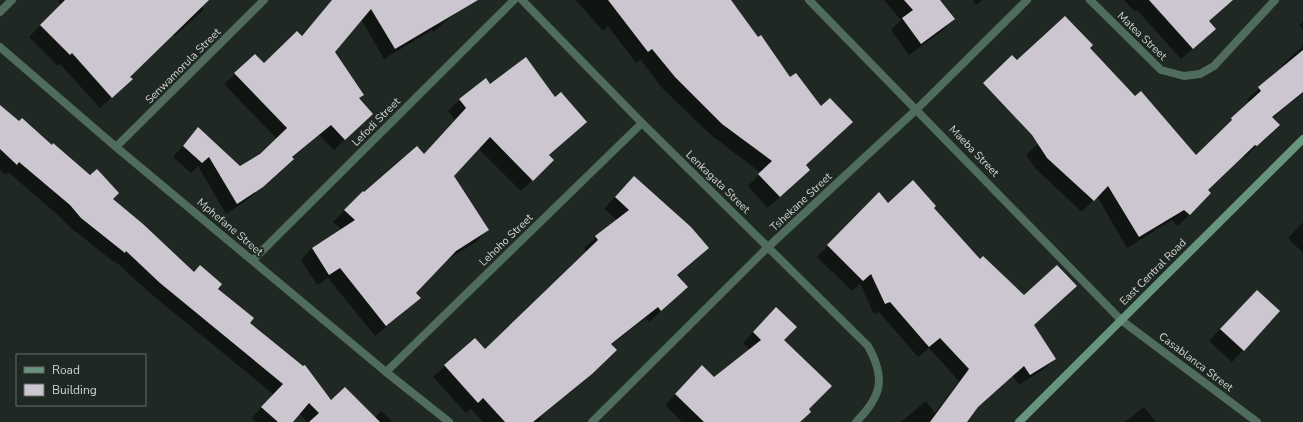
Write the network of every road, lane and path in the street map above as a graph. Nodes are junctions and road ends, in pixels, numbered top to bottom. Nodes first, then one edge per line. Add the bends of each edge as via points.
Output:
1 (12, 0) edge
2 (264, 0) edge
3 (514, 0) edge
4 (522, 0) edge
5 (809, 0) edge
6 (1027, 0) edge
7 (1090, 0) edge
8 (1275, 0) edge
9 (0, 12) edge
10 (0, 46) edge
11 (918, 109) junction
12 (642, 123) junction
13 (1303, 139) edge
14 (116, 147) junction
15 (768, 247) junction
16 (253, 260) junction
17 (1121, 320) junction
18 (386, 372) junction
19 (449, 422) edge
20 (592, 422) edge
21 (856, 422) edge
22 (1019, 422) edge
23 (1257, 422) edge

1 - 9 street
2 - 14 street, Senwamorula Street
3 - 16 street, Lefodi Street
4 - 12 street, Lenkagata Street
5 - 11 street, Maeba Street
6 - 11 street, Tshekane Street
7 - 8 street, Matea Street via 1161,70 1184,76 1200,74 1214,66
10 - 14 street, Mphefane Street
11 - 15 street, Tshekane Street
11 - 17 street, Maeba Street
12 - 15 street, Lenkagata Street
12 - 18 street, Lehoho Street
13 - 17 street, East Central Road
14 - 16 street, Mphefane Street
15 - 20 street, Tshekane Street
15 - 21 street, Lenkagata Street via 868,346 876,361 880,373 879,389 874,402
16 - 18 street, Mphefane Street
17 - 22 street, East Central Road
17 - 23 street, Casablanca Street
18 - 19 street, Mphefane Street

